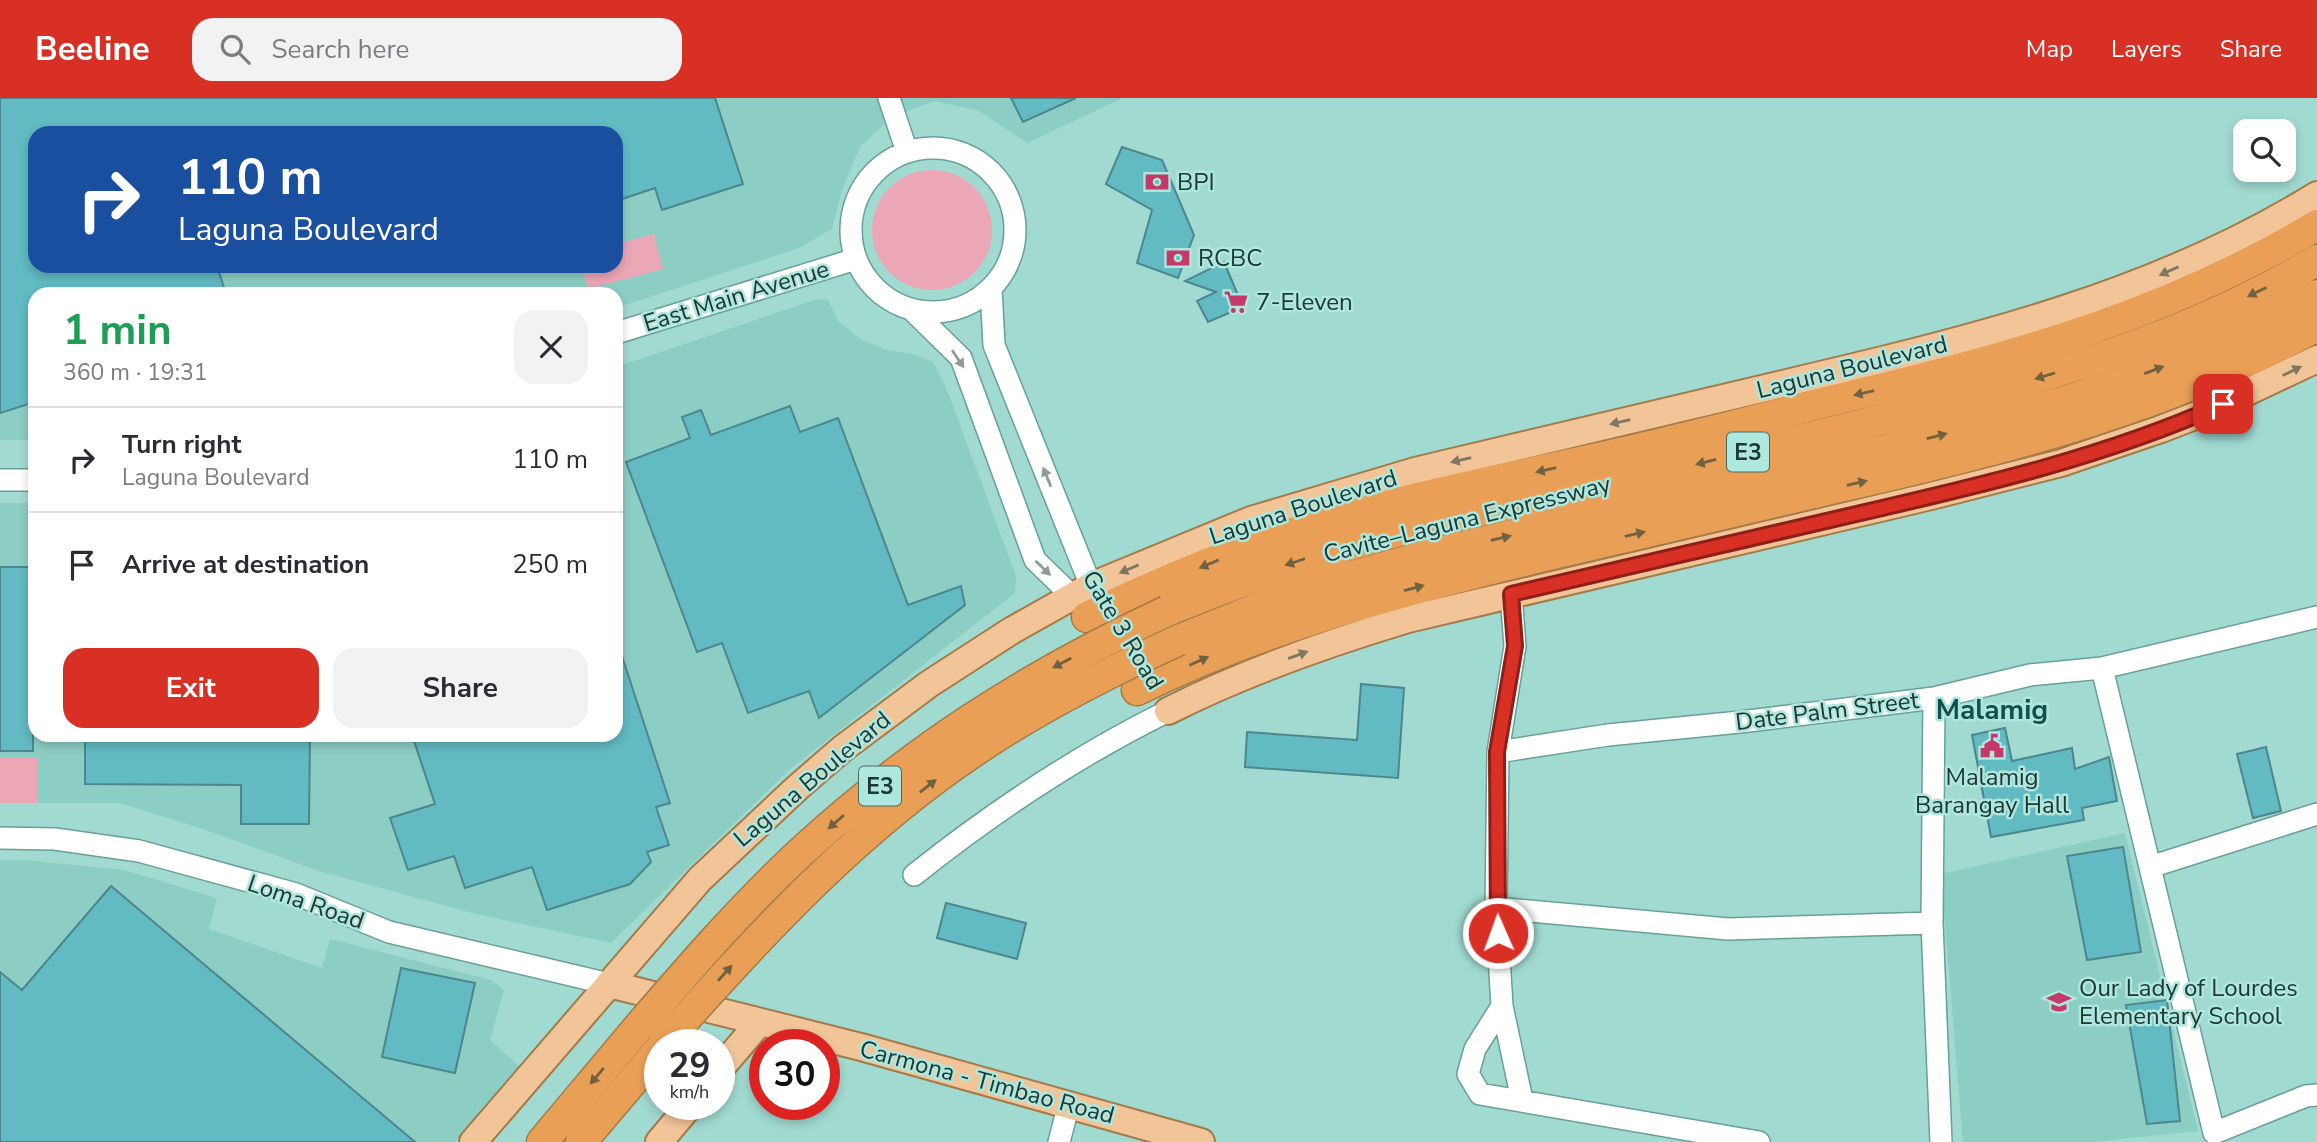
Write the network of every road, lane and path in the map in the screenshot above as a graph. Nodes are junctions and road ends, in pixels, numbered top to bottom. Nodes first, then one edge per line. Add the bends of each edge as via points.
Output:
1 (889, 98) edge
2 (907, 152) junction
3 (2317, 195) edge
4 (2317, 225) edge
5 (856, 259) junction
6 (2317, 260) edge
7 (991, 289) junction
8 (2317, 295) edge
9 (911, 309) junction
10 (2317, 326) edge
11 (623, 331) edge
12 (2317, 359) edge
13 (0, 480) edge
14 (28, 480) edge
15 (1511, 594) junction
16 (1089, 601) junction
17 (2317, 617) edge
18 (2102, 667) junction
19 (1148, 685) junction
20 (1934, 698) junction
21 (1168, 711) junction
22 (1497, 752) junction
23 (2317, 814) edge
24 (0, 838) edge
25 (2150, 867) junction
26 (914, 875) dead end
27 (1496, 908) junction
28 (1932, 923) junction
29 (609, 984) junction
30 (1502, 1006) junction
31 (760, 1022) junction
32 (677, 1029) edge
33 (735, 1051) edge
34 (644, 1067) edge
35 (2317, 1096) edge
36 (1522, 1101) junction
37 (1069, 1104) junction
38 (678, 1120) edge
39 (2209, 1138) edge
40 (473, 1142) edge
41 (542, 1142) edge
42 (581, 1142) edge
43 (659, 1142) edge
44 (1059, 1142) edge
45 (1201, 1142) edge
46 (1759, 1142) edge
47 (1941, 1142) edge

1 - 2 street
2 - 5 street via 876,170 860,192 851,218
2 - 7 street via 942,148 963,153 999,179 1014,212 1016,234 1007,268
3 -> 16 main road, Laguna Boulevard via 2252,232 2080,306 1887,359 1357,486 1214,534
4 -> 16 highway via 2248,264 2163,303 2040,347 1646,447 1348,516
5 - 9 street via 877,290
5 - 11 street, East Main Avenue
6 -> 41 highway, Cavite–Laguna Expressway / E3, bridge via 2168,332 2048,375 1670,471 1429,523 1266,572 1167,611 1049,670 970,718 801,853 702,953
7 - 9 street via 948,311
16 -> 7 street, Gate 3 Road via 994,345
32 -> 8 highway, Cavite–Laguna Expressway / E3, bridge via 810,886 923,789 1034,713 1179,640 1278,600 1438,552 1888,449 2069,400 2225,341
9 -> 16 street, Gate 3 Road via 961,358 1034,560
19 -> 10 highway via 1255,638 1412,589 2023,443 2176,390
15 -> 12 main road via 2061,463 2205,412
13 - 14 street
21 -> 15 main road via 1323,645
15 - 22 street via 1515,646
16 - 19 main road, Gate 3 Road
16 - 29 main road, Laguna Boulevard via 929,684 842,749 700,880
17 - 18 street, Date Palm Street
18 - 20 street, Date Palm Street via 2029,675
18 - 25 street
19 - 21 main road, Gate 3 Road
20 - 22 street, Date Palm Street
20 - 28 street
21 - 26 street via 1076,761 970,830
22 - 27 street
23 - 25 street
24 - 29 street, Loma Road via 55,839 139,850 296,894 389,932
25 - 39 street
27 - 28 street via 1728,929
27 - 30 street
28 - 47 street
29 - 31 main road, Carmona - Timbao Road
29 - 40 main road, Laguna Boulevard
30 - 36 street
30 - 36 street via 1475,1049 1468,1074 1480,1094
31 - 33 main road
31 - 37 main road, Carmona - Timbao Road
34 - 42 highway, Cavite–Laguna Expressway / E3
35 - 39 street via 2306,1096
36 - 46 street
37 - 44 street
37 - 45 main road, Carmona - Timbao Road
38 - 43 main road

